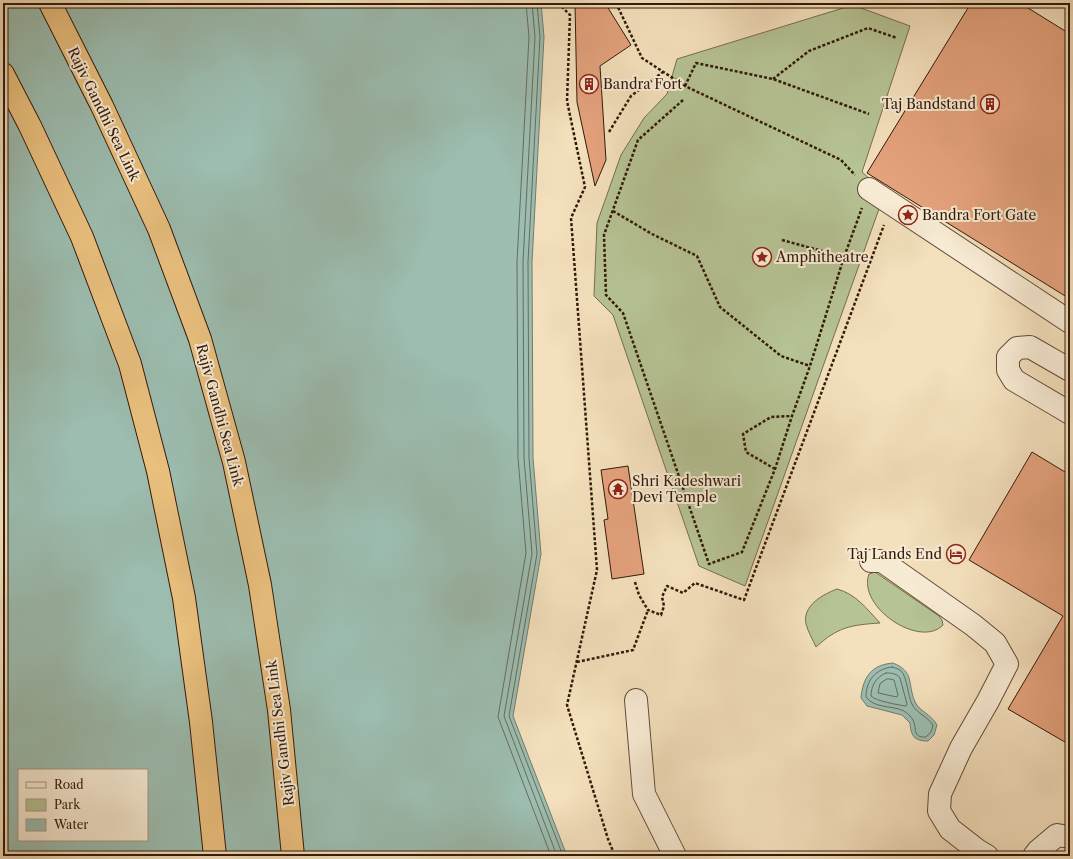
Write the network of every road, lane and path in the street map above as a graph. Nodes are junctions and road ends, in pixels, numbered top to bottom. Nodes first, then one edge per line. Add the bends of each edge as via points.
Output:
1 (50, 3) edge
2 (558, 3) edge
3 (616, 3) edge
4 (897, 38) dead end
5 (663, 72) junction
6 (3, 74) edge
7 (773, 79) junction
8 (685, 86) junction
9 (682, 100) dead end
10 (869, 114) dead end
11 (609, 132) dead end
12 (869, 189) junction
13 (891, 203) junction
14 (613, 211) junction
15 (782, 240) dead end
16 (844, 257) junction
17 (1070, 322) edge
18 (810, 366) junction
19 (1070, 370) edge
20 (1070, 413) edge
21 (792, 416) junction
22 (775, 469) junction
23 (871, 561) dead end
24 (635, 582) dead end
25 (648, 610) junction
26 (576, 662) junction
27 (636, 700) dead end
28 (1070, 837) edge
29 (216, 856) edge
30 (293, 856) edge
31 (615, 856) edge
32 (675, 856) edge
33 (987, 856) edge
34 (1034, 856) edge

1 - 30 highway, Rajiv Gandhi Sea Link via 102,106 159,229 202,347 234,462 260,585 279,710
2 - 26 path via 570,15 567,101 585,187 571,218 597,570
3 - 5 path via 642,58
4 - 7 path via 868,28 809,51
5 - 8 path
5 - 11 path via 631,96
6 - 29 highway via 82,237 130,364 158,471 184,598
7 - 8 path via 696,64
7 - 10 path
8 - 12 path via 841,160
9 - 14 path via 638,140
12 - 13 street
12 - 16 path
13 - 17 street
13 - 25 path via 744,600 695,583 683,593 667,586 662,597 664,606 661,615
14 - 18 path via 697,256 720,307 782,356
14 - 22 path via 604,235 606,294 623,313 709,564 742,552
15 - 16 path
16 - 18 path
18 - 21 path
19 - 20 street via 1030,347 1017,348 1008,357 1008,370 1014,380
21 - 22 path
21 - 22 path via 771,417 743,434 746,452
23 - 33 street via 882,561 973,625 995,643 1007,664 961,748 940,794 939,811 950,829
24 - 25 path
25 - 26 path via 633,650
26 - 31 path via 567,705
27 - 32 street via 644,794
28 - 34 street via 1057,835

